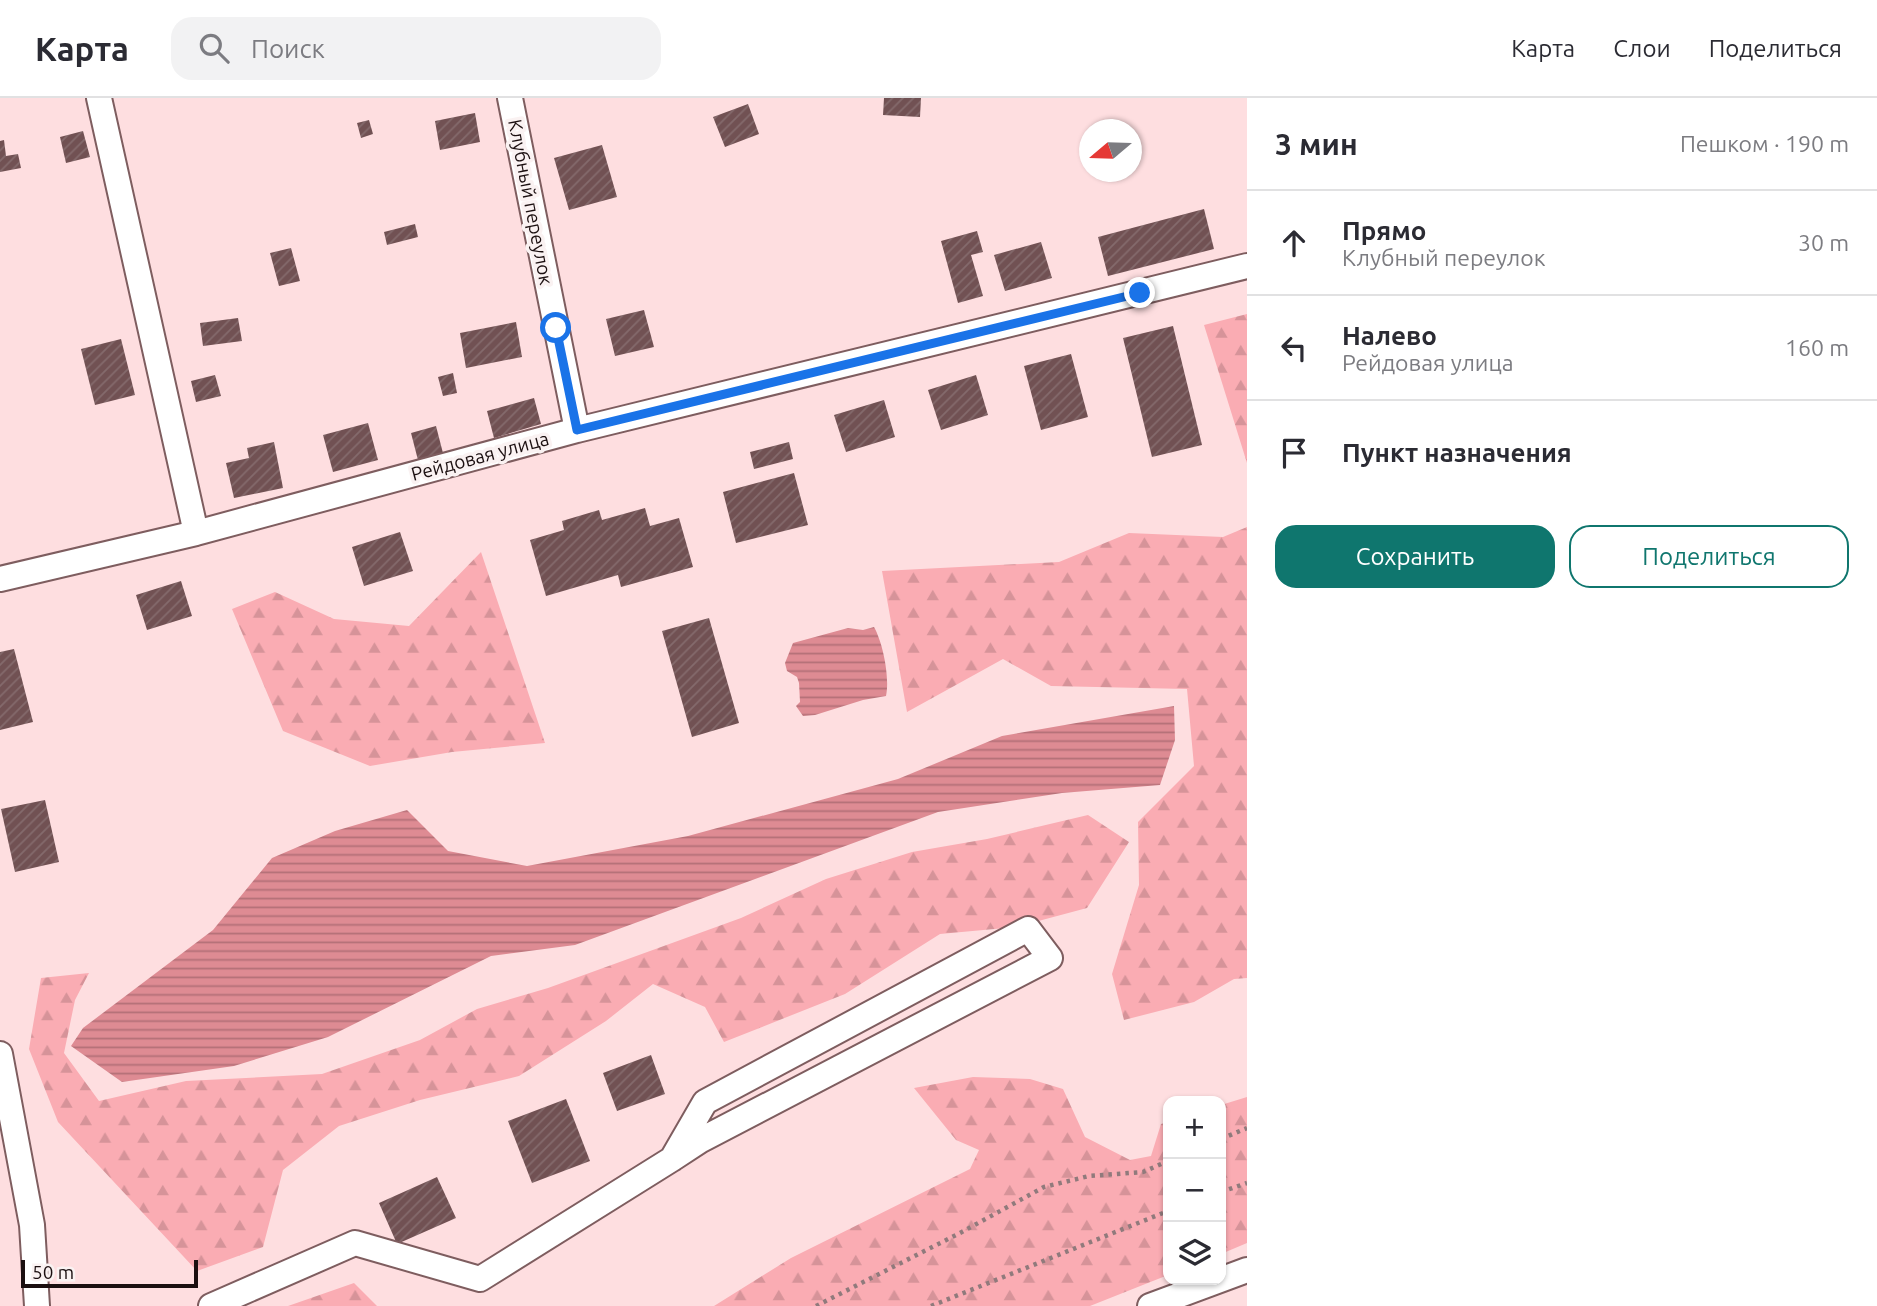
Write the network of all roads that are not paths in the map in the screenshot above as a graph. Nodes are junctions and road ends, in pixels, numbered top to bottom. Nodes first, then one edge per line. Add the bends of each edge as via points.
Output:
1 (99, 98) edge
2 (510, 98) edge
3 (1247, 266) edge
4 (577, 430) junction
5 (196, 533) junction
6 (0, 579) edge
7 (0, 1054) edge
8 (672, 1158) junction
9 (1247, 1270) edge
10 (37, 1306) edge
11 (211, 1306) edge
12 (1150, 1306) edge

1 - 5 street
2 - 4 street, Клубный переулок
3 - 4 street, Рейдовая улица
4 - 5 street, Рейдовая улица
5 - 6 street, Рейдовая улица
7 - 10 street via 32,1224
8 - 8 street via 701,1140 1050,958 1028,929 705,1102
8 - 11 street via 480,1279 355,1243
9 - 12 street

